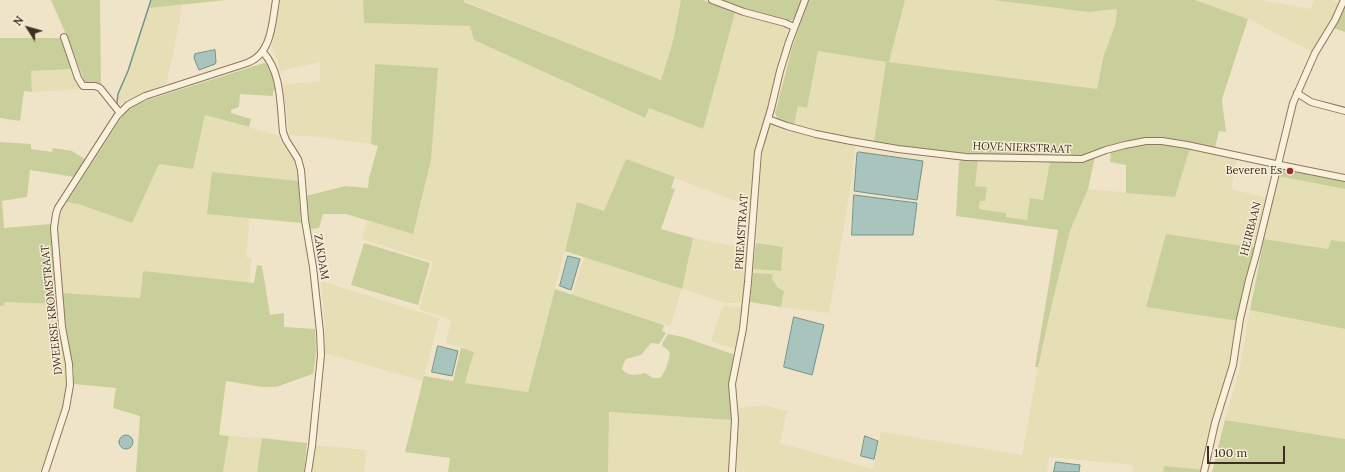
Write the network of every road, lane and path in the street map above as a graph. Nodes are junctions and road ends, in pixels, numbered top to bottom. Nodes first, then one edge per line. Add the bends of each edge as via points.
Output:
1 (276, 0) edge
2 (712, 0) edge
3 (805, 0) edge
4 (1344, 0) edge
5 (794, 27) junction
6 (64, 38) dead end
7 (263, 52) junction
8 (1297, 93) junction
9 (1345, 111) edge
10 (120, 112) junction
11 (768, 119) junction
12 (1277, 164) junction
13 (1345, 178) edge
14 (45, 472) edge
15 (308, 472) edge
16 (732, 472) edge
17 (1204, 472) edge

1 - 7 street via 270,36
2 - 5 street
3 - 5 street, PRIEMSTRAAT
4 - 8 street, HEIRBAAN
5 - 11 street, PRIEMSTRAAT
6 - 10 street via 83,86 100,88
7 - 10 street, DWEERSE KROMSTRAAT via 247,63 133,101
7 - 15 street, ZAKDAM via 270,59 276,73 283,132 301,170 305,220 319,317 321,355
8 - 9 street via 1311,102
8 - 12 street, HEIRBAAN
10 - 14 street, DWEERSE KROMSTRAAT via 58,208 54,221 59,299 70,385 66,408
11 - 12 street, HOVENIERSTRAAT via 837,138 956,156 1075,160 1125,145 1162,141
11 - 16 street, PRIEMSTRAAT via 758,152 743,328 732,384 735,420
12 - 13 street, HOVENIERSTRAAT
12 - 17 street, HEIRBAAN via 1240,319 1232,365

